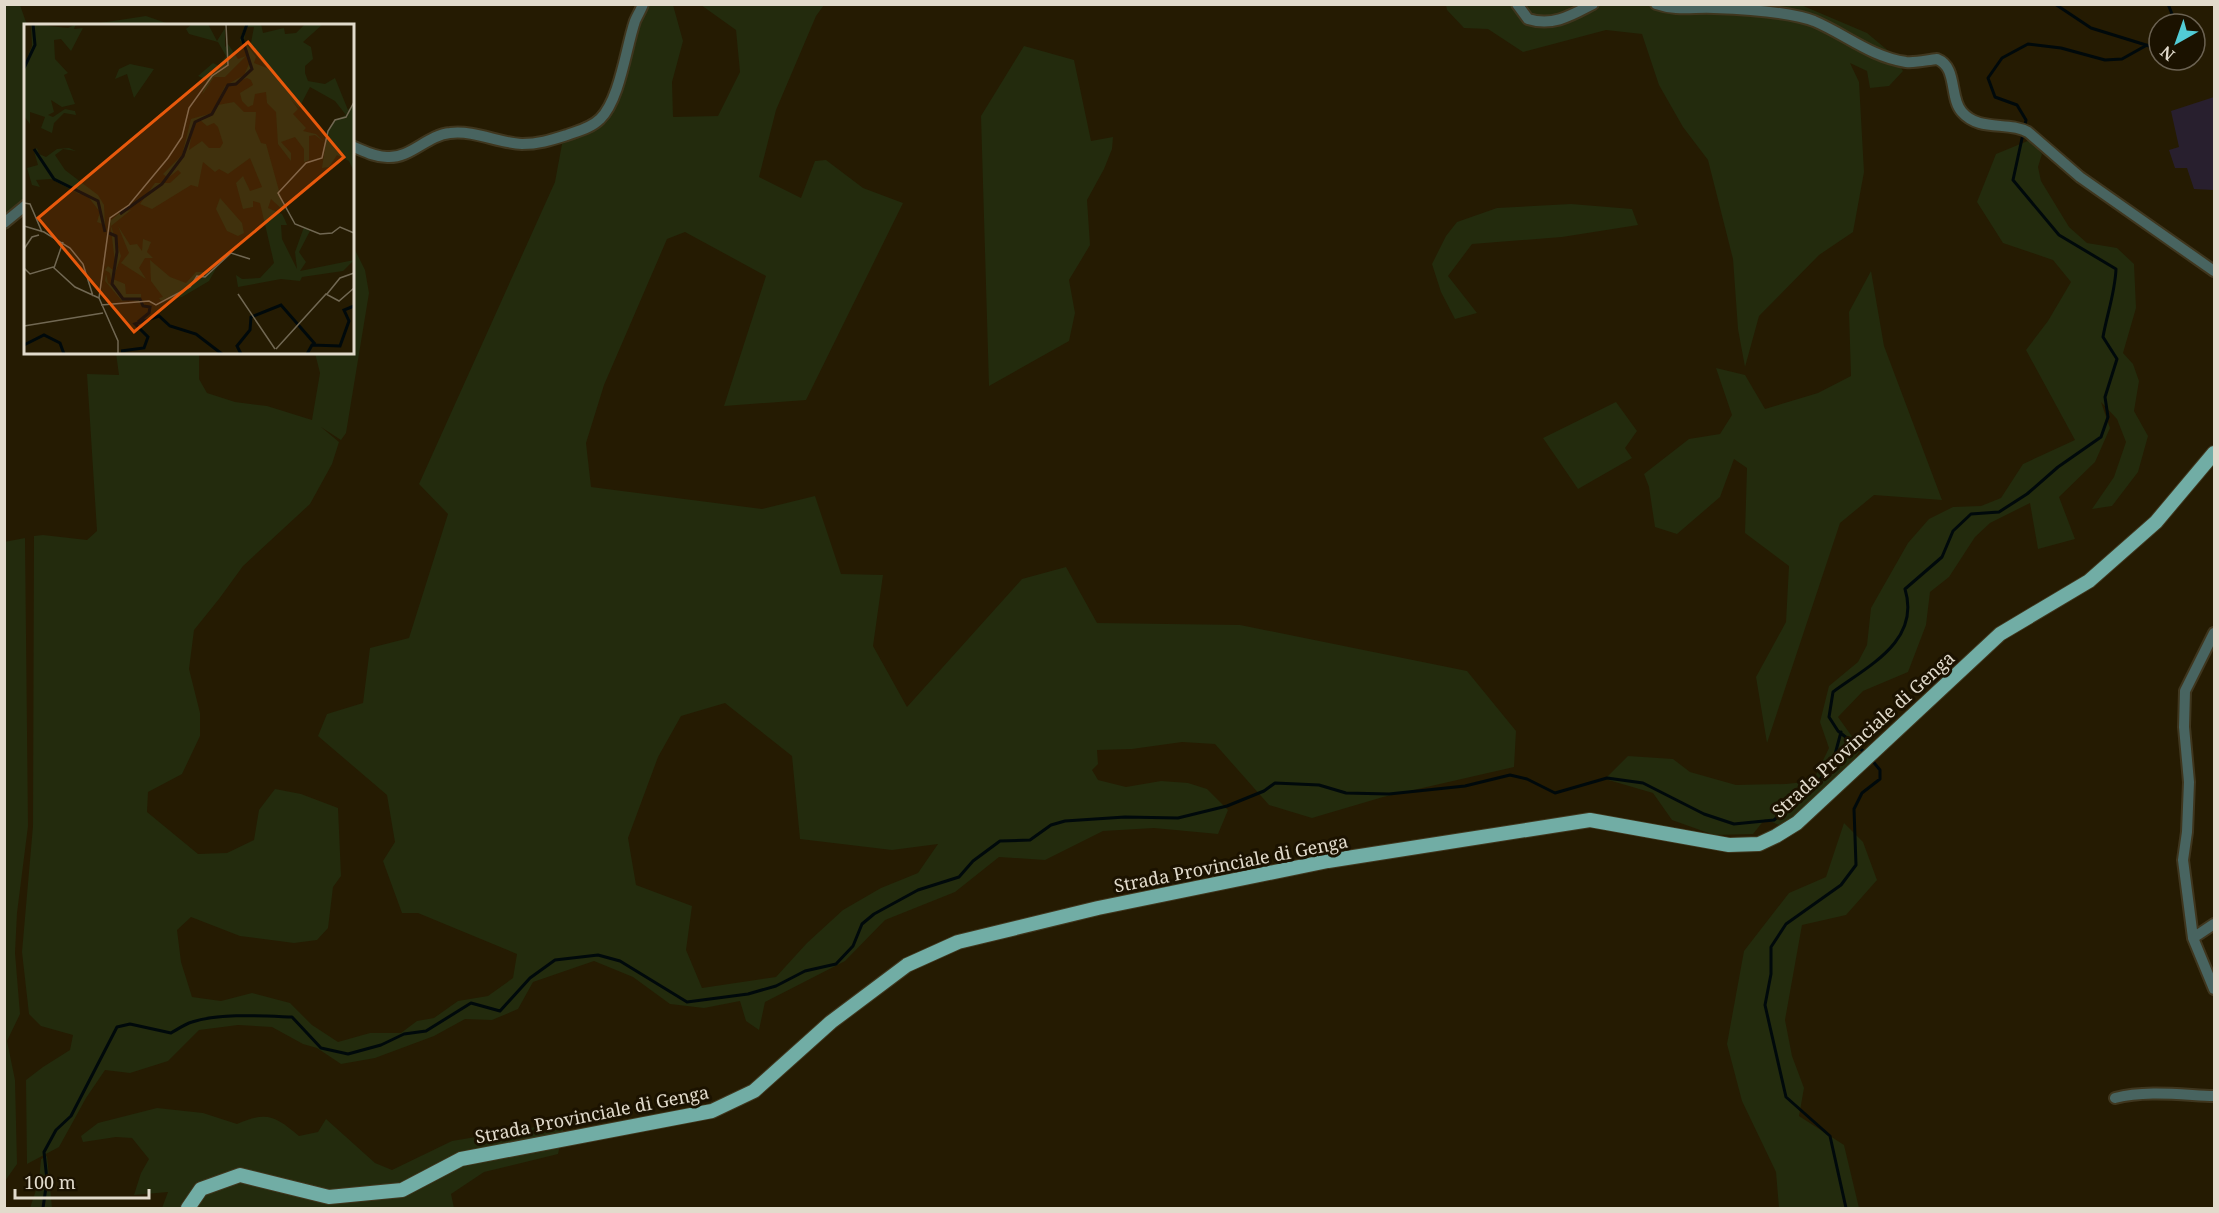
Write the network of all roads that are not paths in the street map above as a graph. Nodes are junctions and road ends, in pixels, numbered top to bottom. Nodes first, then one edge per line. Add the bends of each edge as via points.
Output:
1 (643, 4) edge
2 (1517, 4) edge
3 (1593, 4) edge
4 (1656, 4) edge
5 (354, 147) edge
6 (24, 207) edge
7 (4, 223) edge
8 (2214, 271) edge
9 (2214, 453) edge
10 (2214, 633) edge
11 (2214, 924) edge
12 (2193, 938) junction
13 (2214, 989) edge
14 (2214, 1096) edge
15 (2115, 1098) dead end
16 (188, 1209) edge

1 - 5 street via 609,107 591,126 544,143 520,144 472,133 450,133 389,158
2 - 3 street via 1528,19 1545,23 1561,20
4 - 8 street via 1675,10 1714,8 1814,21 1886,57 1906,62 1938,59 1946,65 1957,104 1966,116 1988,125 2024,130 2080,177
6 - 7 street
9 - 16 main road, Strada Provinciale di Genga via 2156,522 2088,581 2000,634 1797,823 1759,844 1729,845 1590,820 1328,861 1098,908 958,942 907,965 831,1022 754,1091 712,1110 461,1159 402,1190 329,1197 240,1175 201,1189
10 - 12 street via 2185,691 2189,782 2183,860
11 - 12 street
12 - 13 street
14 - 15 street

